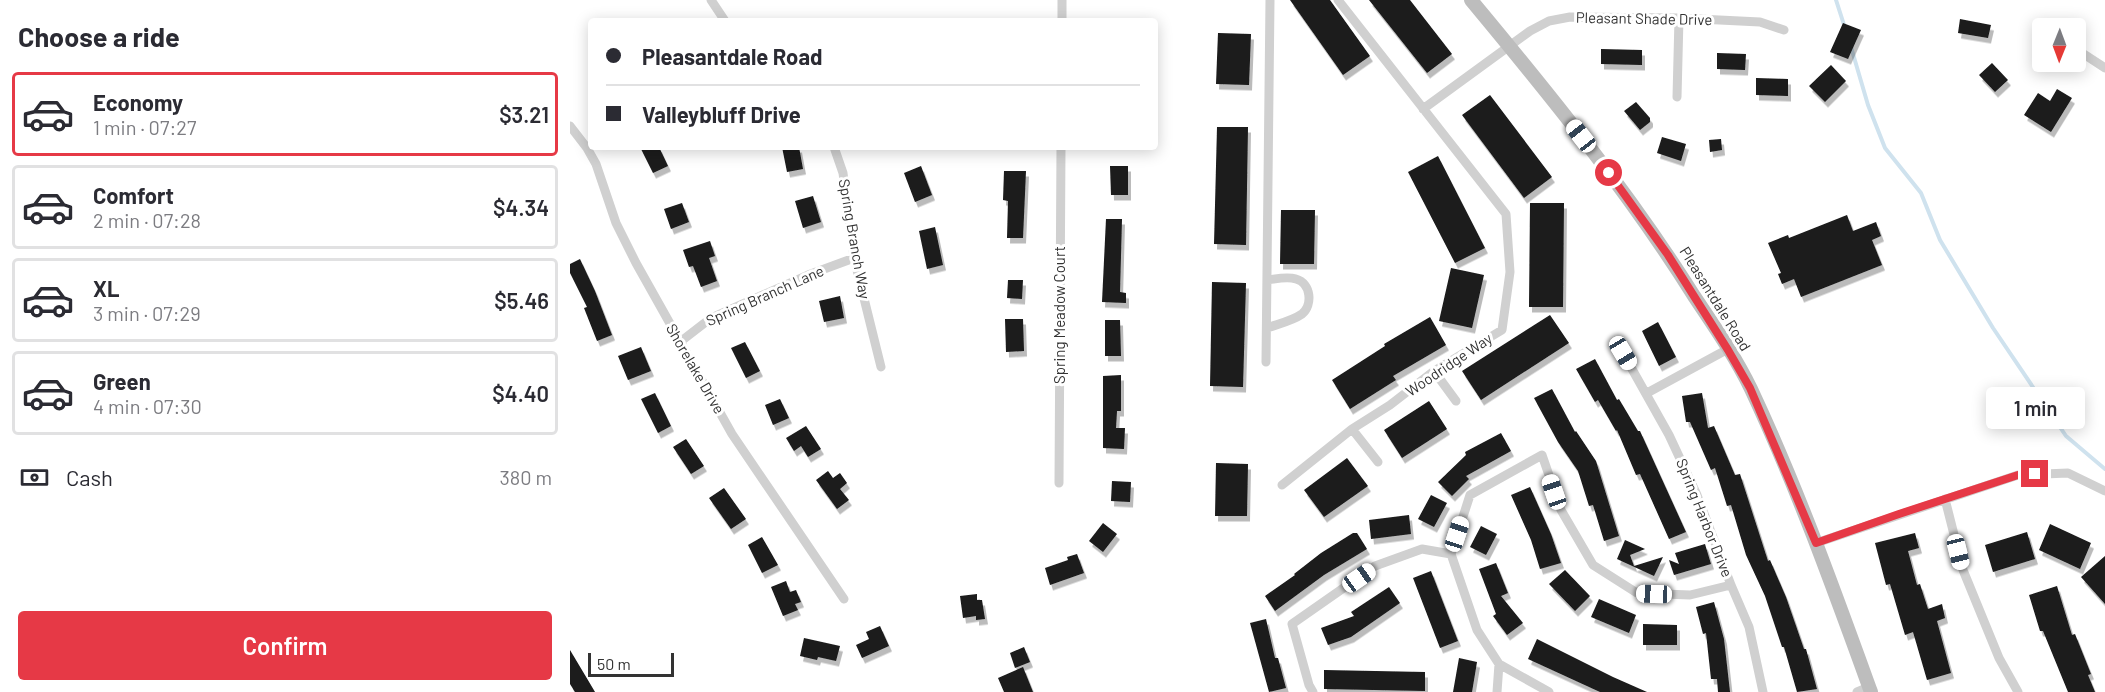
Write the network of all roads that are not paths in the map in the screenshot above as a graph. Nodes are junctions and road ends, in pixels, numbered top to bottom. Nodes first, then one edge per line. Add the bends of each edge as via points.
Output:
1 (711, 0) edge
2 (1062, 0) edge
3 (1270, 0) edge
4 (1338, 0) edge
5 (1471, 0) edge
6 (723, 18) edge
7 (1062, 18) edge
8 (1679, 18) junction
9 (1784, 30) dead end
10 (1509, 46) junction
11 (2086, 56) edge
12 (2105, 68) edge
13 (1677, 97) dead end
14 (1423, 109) junction
15 (570, 126) edge
16 (588, 150) edge
17 (588, 150) edge
18 (835, 150) edge
19 (1061, 150) edge
20 (854, 258) junction
21 (1267, 280) junction
22 (1267, 328) junction
23 (680, 342) junction
24 (1728, 350) junction
25 (1623, 353) dead end
26 (1266, 362) dead end
27 (881, 367) dead end
28 (1434, 371) junction
29 (1647, 393) junction
30 (1456, 401) dead end
31 (1352, 429) junction
32 (1378, 462) dead end
33 (1059, 483) dead end
34 (1282, 485) dead end
35 (2105, 491) edge
36 (1945, 499) junction
37 (1816, 543) junction
38 (1451, 554) junction
39 (1731, 585) junction
40 (844, 599) dead end
41 (1499, 664) junction
42 (1865, 690) edge
43 (1313, 692) edge
44 (1497, 692) edge
45 (1549, 692) edge
46 (1763, 692) edge
47 (2018, 692) edge

1 - 6 street
2 - 7 street
3 - 21 street
4 - 14 street, Woodridge Way
5 - 10 main road, Pleasantdale Road
8 - 9 street, Pleasant Shade Drive via 1760,22
8 - 10 street, Pleasant Shade Drive via 1570,17 1530,30
8 - 13 street
10 - 14 street
10 - 24 main road, Pleasantdale Road via 1638,211
11 - 12 street
14 - 28 street, Woodridge Way via 1506,214 1510,272 1502,330
15 - 16 street, Shorelake Drive
17 - 23 street, Shorelake Drive via 616,223
18 - 20 street, Spring Branch Way via 843,173
19 - 33 street, Spring Meadow Court
20 - 23 street, Spring Branch Lane via 711,318
20 - 27 street, Spring Branch Way
21 - 22 street
21 - 22 street via 1296,279 1305,287 1310,303 1300,315
22 - 26 street
23 - 40 street, Shorelake Drive via 732,434
24 - 29 street
24 - 37 main road, Pleasantdale Road via 1750,388
25 - 29 street, Spring Harbor Drive
28 - 30 street
28 - 31 street, Woodridge Way
29 - 39 street, Spring Harbor Drive via 1697,495
31 - 32 street
31 - 34 street, Woodridge Way
35 - 36 street via 2068,473 2018,475
36 - 37 street
36 - 47 street via 1963,570 1999,658
37 - 42 main road, Pleasantdale Road
38 - 39 street via 1470,495 1542,455 1561,510 1593,565 1637,593 1690,595
38 - 41 street via 1477,630
38 - 43 street via 1422,549 1375,566 1292,624
39 - 46 street, Spring Harbor Drive via 1749,627
41 - 44 street
41 - 45 street

